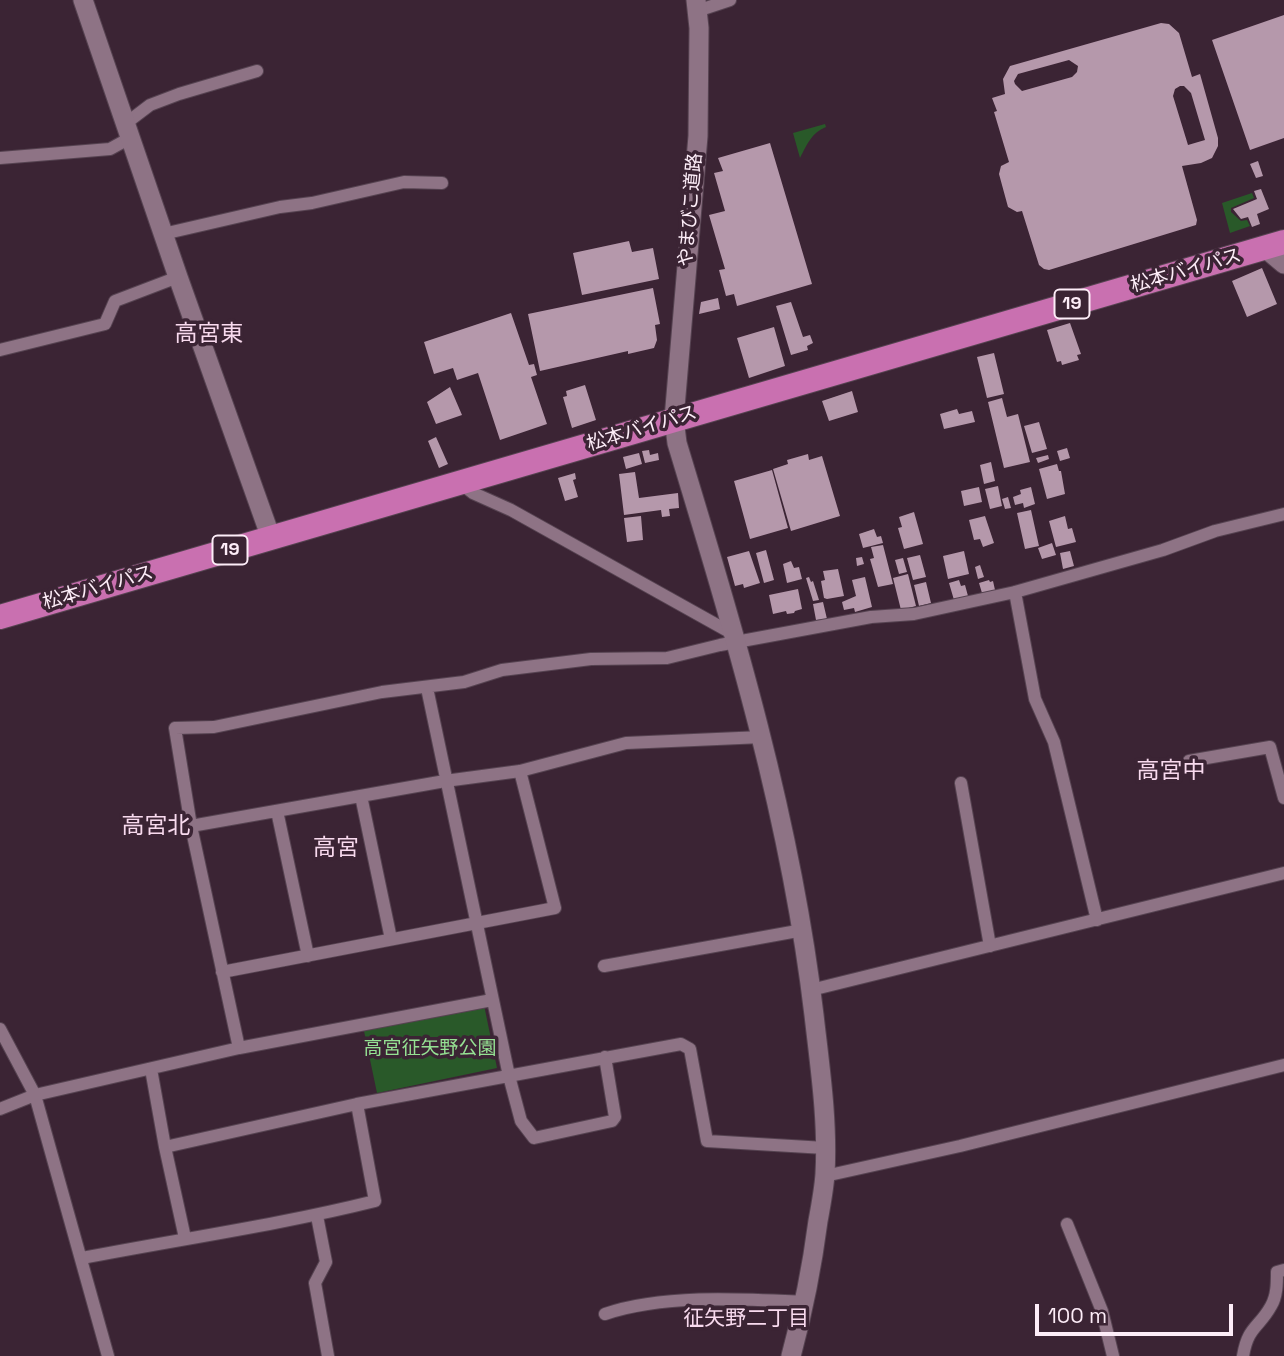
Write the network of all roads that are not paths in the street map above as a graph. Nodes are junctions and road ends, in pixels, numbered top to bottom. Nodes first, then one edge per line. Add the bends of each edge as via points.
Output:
1 (83, 0) edge
2 (730, 0) edge
3 (697, 6) edge
4 (257, 71) dead end
5 (127, 131) junction
6 (0, 158) edge
7 (442, 183) dead end
8 (163, 234) junction
9 (1278, 251) edge
10 (178, 277) junction
11 (0, 350) edge
12 (674, 419) junction
13 (460, 483) junction
14 (1284, 514) edge
15 (271, 538) junction
16 (1015, 593) junction
17 (0, 617) edge
18 (736, 639) junction
19 (426, 688) junction
20 (762, 737) junction
21 (1189, 761) dead end
22 (520, 771) junction
23 (445, 781) junction
24 (961, 783) dead end
25 (361, 796) junction
26 (1284, 798) edge
27 (277, 811) junction
28 (191, 826) junction
29 (1284, 873) edge
30 (1097, 920) junction
31 (475, 923) junction
32 (803, 930) junction
33 (391, 939) junction
34 (990, 946) junction
35 (308, 956) junction
36 (604, 966) dead end
37 (222, 972) junction
38 (811, 990) junction
39 (492, 1000) junction
40 (0, 1029) edge
41 (239, 1048) junction
42 (605, 1057) junction
43 (1284, 1065) edge
44 (151, 1069) junction
45 (509, 1076) junction
46 (35, 1095) junction
47 (357, 1104) junction
48 (0, 1109) edge
49 (165, 1147) junction
50 (825, 1148) junction
51 (825, 1176) junction
52 (317, 1216) junction
53 (1067, 1224) dead end
54 (185, 1238) junction
55 (82, 1258) junction
56 (1284, 1270) edge
57 (804, 1301) junction
58 (605, 1314) dead end
59 (108, 1356) edge
60 (328, 1356) edge
61 (791, 1356) edge
62 (1113, 1356) edge
63 (1243, 1356) edge

1 - 5 street
2 - 3 street
3 - 12 street, やまびこ道路 via 698,136
4 - 5 street via 150,105
5 - 6 street via 110,149
5 - 8 street
7 - 8 street via 404,182
8 - 10 street
9 - 12 highway, 松本バイパス / 19
10 - 11 street via 115,301 105,324
10 - 15 street
12 - 13 highway, 松本バイパス / 19
12 - 18 street, やまびこ道路 via 677,443
13 - 15 highway, 松本バイパス / 19
13 - 18 street
14 - 16 street
15 - 17 highway, 松本バイパス / 19
16 - 18 street via 914,614
16 - 30 street via 1035,699 1054,742
18 - 19 street via 667,658 547,664
18 - 20 street, やまびこ道路
19 - 23 street
19 - 28 street via 382,692 214,727 175,728
20 - 22 street via 626,743
20 - 32 street, やまびこ道路
21 - 26 street via 1270,747
22 - 23 street
22 - 31 street via 555,908
23 - 25 street
23 - 31 street
24 - 34 street
25 - 27 street
25 - 33 street
27 - 28 street
27 - 35 street
28 - 37 street
29 - 30 street
30 - 34 street
31 - 33 street
31 - 39 street
32 - 36 street
32 - 38 street, やまびこ道路
33 - 35 street
34 - 38 street
35 - 37 street
37 - 41 street
38 - 50 street, やまびこ道路
39 - 41 street
39 - 45 street
40 - 46 street
41 - 44 street
42 - 45 street
42 - 45 street via 615,1117 534,1138 521,1121
42 - 50 street via 681,1044 690,1049 707,1141
43 - 51 street
44 - 46 street
44 - 49 street
45 - 47 street
46 - 48 street
46 - 55 street
47 - 49 street
47 - 52 street via 375,1202
49 - 54 street
50 - 51 street, やまびこ道路
51 - 57 street, やまびこ道路
52 - 54 street
52 - 60 street via 326,1262 315,1283
53 - 62 street via 1102,1311
54 - 55 street
55 - 59 street
56 - 63 street via 1278,1272 1271,1308 1250,1330
57 - 58 street via 684,1302
57 - 61 street, やまびこ道路

